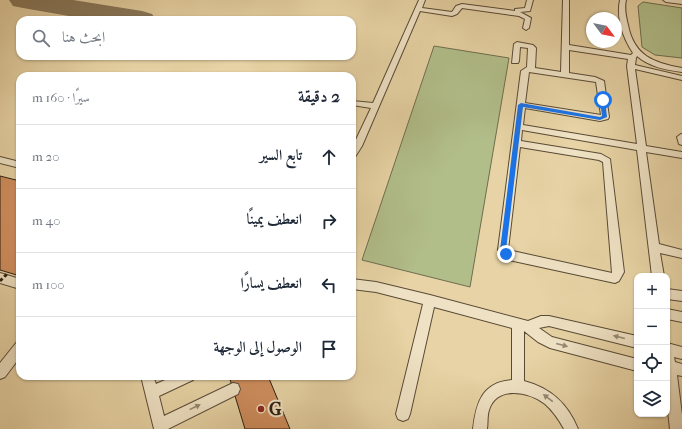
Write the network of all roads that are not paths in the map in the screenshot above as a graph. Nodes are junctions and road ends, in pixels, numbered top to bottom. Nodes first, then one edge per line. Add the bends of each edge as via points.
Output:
1 (422, 0) edge
2 (460, 0) edge
3 (530, 0) edge
4 (566, 0) edge
5 (623, 0) edge
6 (666, 0) edge
7 (682, 2) edge
8 (418, 9) junction
9 (526, 28) dead end
10 (566, 47) junction
11 (633, 58) junction
12 (515, 61) dead end
13 (646, 68) junction
14 (668, 68) junction
15 (531, 69) junction
16 (682, 70) edge
17 (566, 74) junction
18 (682, 78) edge
19 (356, 103) edge
20 (521, 105) junction
21 (375, 106) junction
22 (519, 124) junction
23 (516, 143) junction
24 (641, 145) junction
25 (682, 148) edge
26 (356, 149) edge
27 (682, 155) edge
28 (0, 160) edge
29 (16, 164) edge
30 (654, 247) junction
31 (682, 254) edge
32 (658, 273) edge
33 (3, 277) edge
34 (16, 282) edge
35 (356, 284) edge
36 (670, 294) edge
37 (682, 296) edge
38 (430, 300) junction
39 (670, 315) edge
40 (682, 317) edge
41 (524, 325) junction
42 (634, 341) edge
43 (670, 350) edge
44 (16, 352) edge
45 (682, 353) edge
46 (634, 364) edge
47 (672, 371) edge
48 (0, 373) edge
49 (148, 380) edge
50 (180, 380) edge
51 (518, 386) junction
52 (233, 389) dead end
53 (152, 393) junction
54 (403, 414) dead end
55 (161, 427) edge
56 (480, 429) edge
57 (571, 429) edge
58 (677, 429) edge

1 - 8 lane
2 - 3 lane via 526,11 529,9
4 - 10 lane
5 - 11 lane via 625,32
6 - 7 lane
8 - 9 lane via 452,14 461,6 521,14 528,18
8 - 21 lane
10 - 11 lane
10 - 17 lane
11 - 13 lane
11 - 14 lane
11 - 24 lane
12 - 15 lane via 517,44 531,46
13 - 14 lane
13 - 18 lane
14 - 16 lane
15 - 17 lane
15 - 20 lane via 526,71
17 - 20 lane via 600,81 605,117
19 - 21 lane
20 - 22 lane
21 - 26 lane
22 - 23 lane
22 - 24 lane
23 - 23 lane via 504,253 516,258 615,278 618,272 607,161 601,157
24 - 25 lane
24 - 27 lane
24 - 30 lane
28 - 29 lane
30 - 31 lane
30 - 32 lane
33 - 34 lane
35 - 38 lane
36 - 37 lane
38 - 41 lane
38 - 54 lane
39 - 40 lane
42 -> 41 lane via 549,321
41 -> 46 lane via 550,342
41 - 51 lane
43 - 45 lane
44 - 48 lane
47 - 58 lane
49 - 53 lane
50 - 53 lane
51 - 56 lane via 504,387 492,393 481,410
57 -> 51 lane via 560,408 547,396 533,389
55 -> 52 lane
53 - 55 lane

